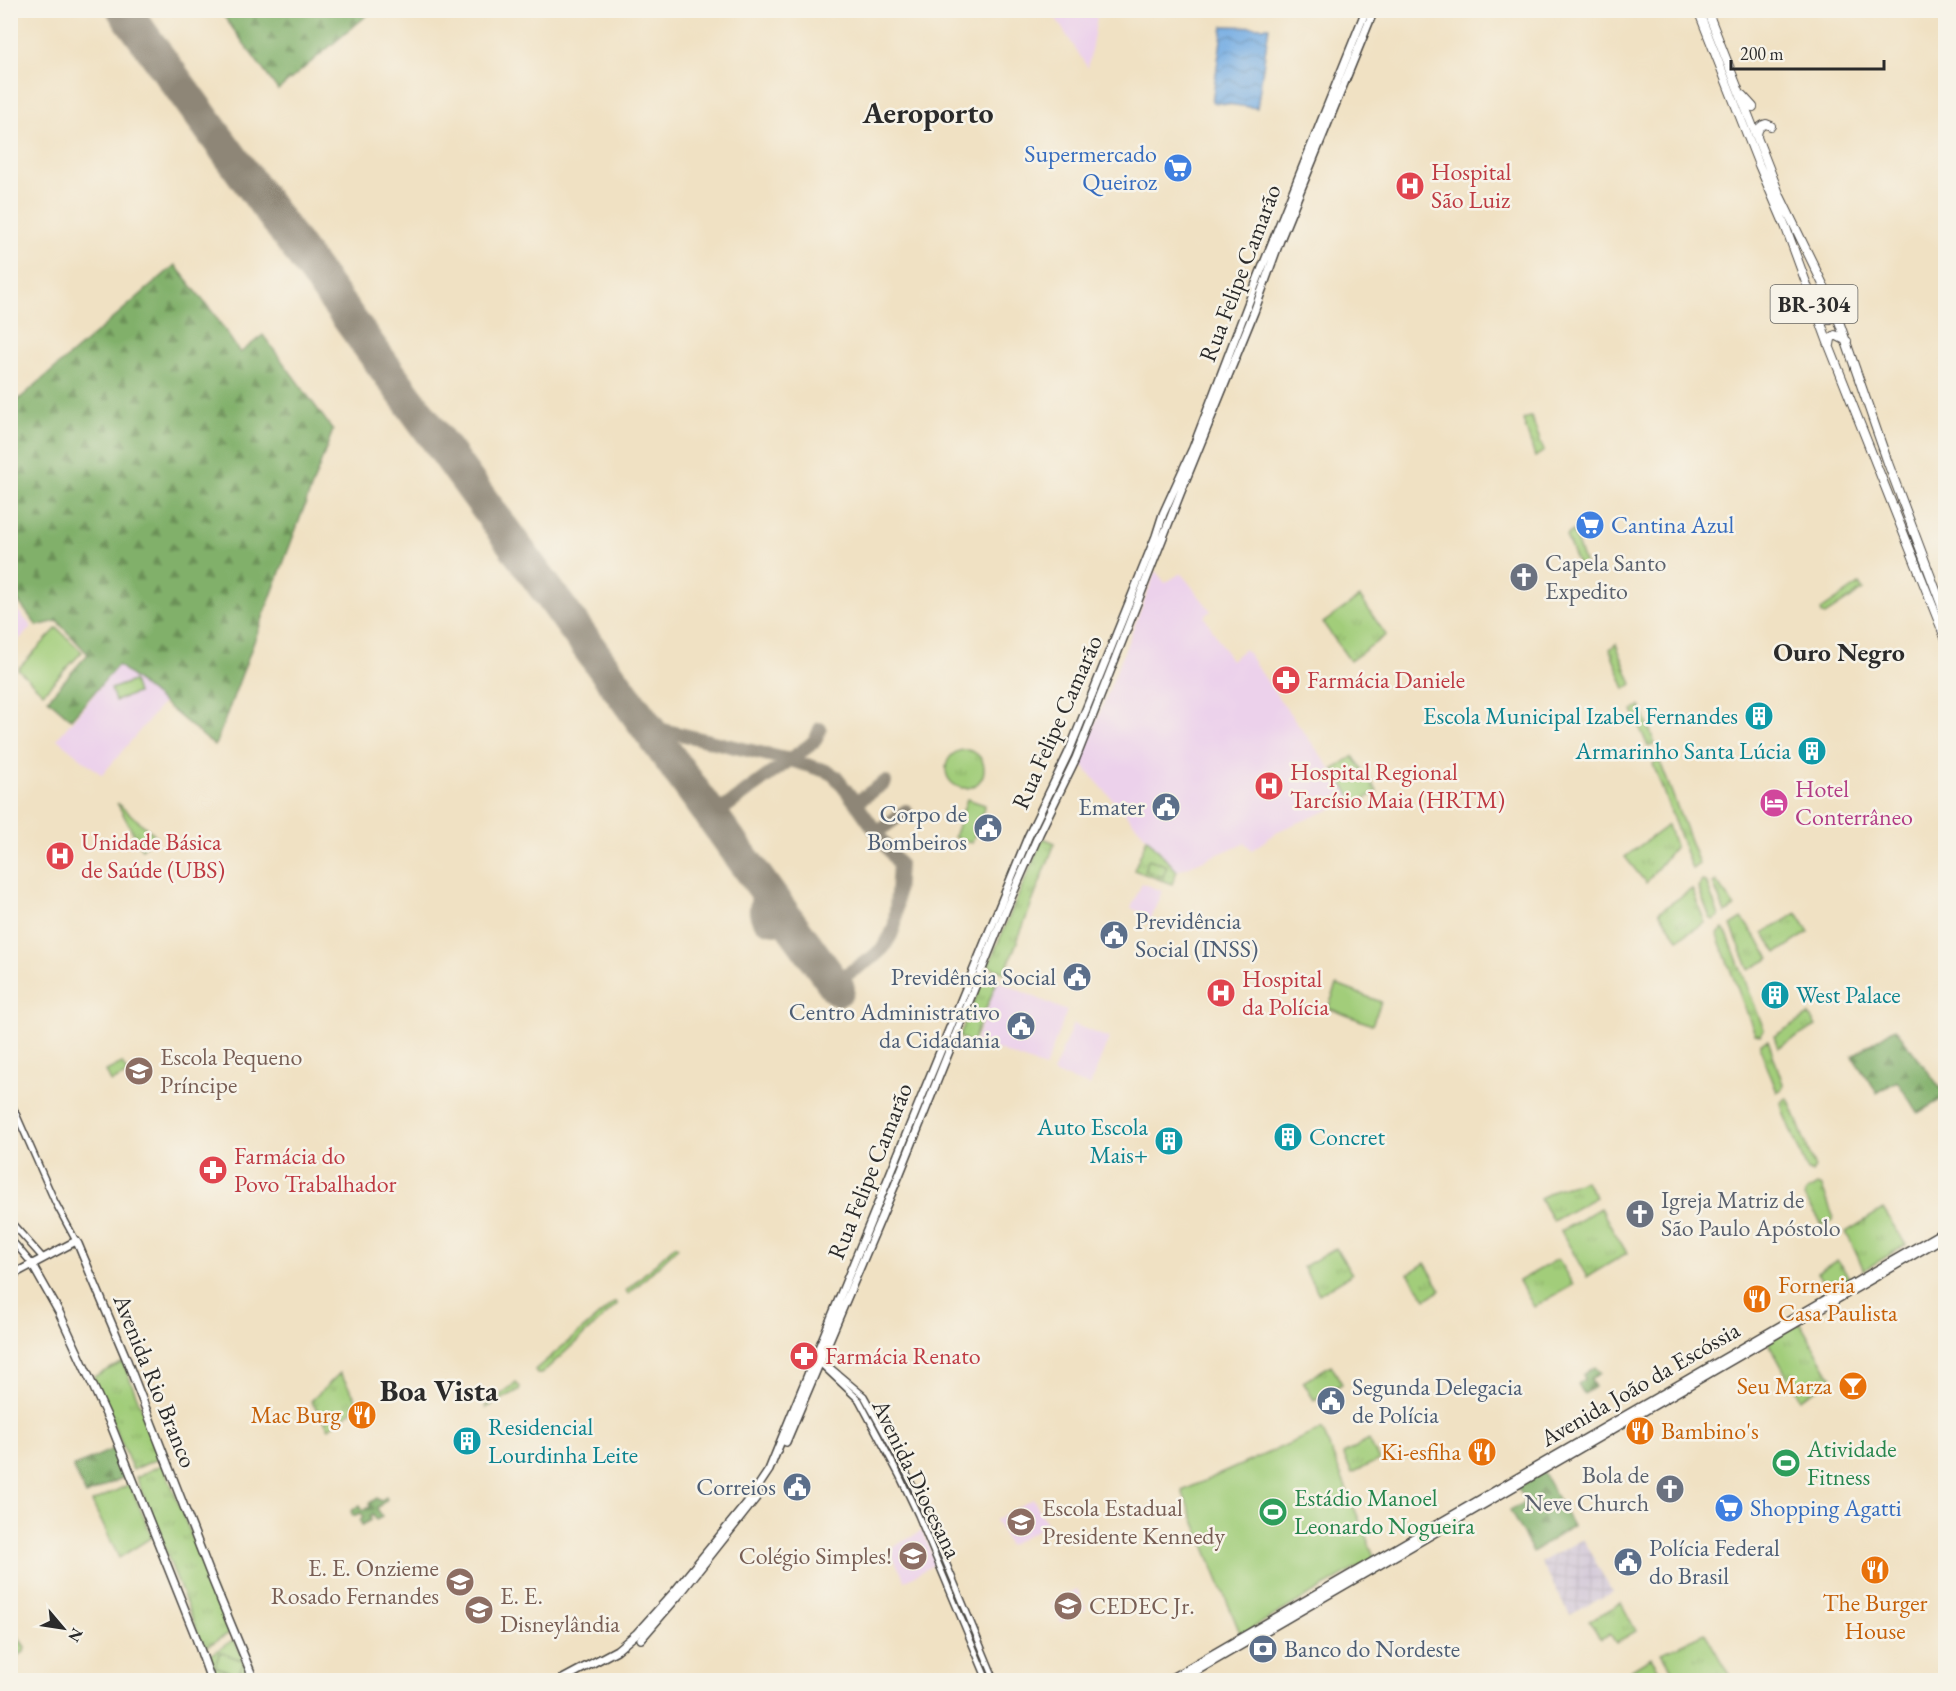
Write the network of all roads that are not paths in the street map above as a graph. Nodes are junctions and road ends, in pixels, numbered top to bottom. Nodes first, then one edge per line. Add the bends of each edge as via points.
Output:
1 (1366, 10) edge
2 (1374, 10) edge
3 (1698, 10) edge
4 (1707, 10) edge
5 (1338, 81) junction
6 (1342, 90) junction
7 (1738, 91) junction
8 (1753, 107) dead end
9 (1324, 118) junction
10 (1771, 126) dead end
11 (1328, 127) junction
12 (1756, 138) junction
13 (1834, 307) junction
14 (1818, 316) junction
15 (1847, 341) junction
16 (1830, 348) junction
17 (1180, 474) junction
18 (1173, 511) junction
19 (1946, 617) edge
20 (1946, 640) edge
21 (1059, 773) junction
22 (1057, 798) junction
23 (1035, 822) junction
24 (1039, 834) junction
25 (996, 914) junction
26 (1000, 923) junction
27 (10, 1100) edge
28 (893, 1168) junction
29 (893, 1190) junction
30 (874, 1214) junction
31 (10, 1221) edge
32 (878, 1226) junction
33 (1946, 1230) edge
34 (1946, 1236) edge
35 (10, 1238) edge
36 (77, 1242) junction
37 (43, 1258) junction
38 (34, 1265) junction
39 (848, 1275) junction
40 (10, 1278) edge
41 (850, 1289) junction
42 (818, 1359) junction
43 (925, 1512) junction
44 (918, 1515) junction
45 (677, 1593) junction
46 (641, 1639) dead end
47 (211, 1680) edge
48 (254, 1680) edge
49 (561, 1680) edge
50 (987, 1680) edge
51 (995, 1680) edge
52 (1168, 1680) edge
53 (1180, 1680) edge

1 - 5 main road, Rua Felipe Camarão
2 - 6 main road, Rua Felipe Camarão
3 - 14 highway, BR-304
4 - 7 highway, BR-304
5 - 6 main road via 1336,92
5 - 9 main road, Rua Felipe Camarão
6 - 11 main road, Rua Felipe Camarão
7 - 8 highway
7 - 12 highway, BR-304
9 - 11 main road via 1329,117
9 - 17 main road, Rua Felipe Camarão
10 - 12 highway via 1760,127
11 - 18 main road, Rua Felipe Camarão
12 - 13 highway, BR-304
13 - 14 highway via 1830,319
13 - 15 highway, BR-304
14 - 16 highway, BR-304
15 - 16 highway via 1833,336
15 - 19 highway, BR-304 via 1894,482
16 - 20 highway, BR-304
17 - 18 main road via 1168,505
17 - 21 main road, Rua Felipe Camarão
18 - 22 main road, Rua Felipe Camarão
21 - 22 main road via 1051,795
21 - 23 main road, Rua Felipe Camarão
22 - 24 main road, Rua Felipe Camarão
23 - 24 main road via 1045,816
23 - 25 main road, Rua Felipe Camarão
24 - 26 main road, Rua Felipe Camarão
25 - 26 main road via 1003,907
25 - 28 main road, Rua Felipe Camarão
26 - 29 main road, Rua Felipe Camarão
27 - 36 street, Avenida Rio Branco
28 - 29 main road via 886,1196
28 - 30 main road, Rua Felipe Camarão
29 - 32 main road, Rua Felipe Camarão
30 - 32 main road via 882,1207
30 - 39 main road, Rua Felipe Camarão
31 - 37 street
32 - 41 main road, Rua Felipe Camarão
33 - 52 main road, Avenida João da Escóssia
34 - 53 main road, Avenida João da Escóssia
35 - 38 street
36 - 37 main road
36 - 38 main road
36 - 48 main road, Avenida Rio Branco
37 - 38 main road
38 - 40 main road
38 - 47 main road via 111,1425
39 - 41 main road via 842,1297
39 - 42 main road, Rua Felipe Camarão
41 - 42 main road, Rua Felipe Camarão
42 - 43 street, Avenida Diocesana via 864,1396
42 - 44 street, Avenida Diocesana via 859,1400
42 - 45 main road, Rua Felipe Camarão via 764,1483
43 - 44 street
43 - 51 street, Avenida Diocesana
44 - 50 street, Avenida Diocesana
45 - 46 main road, Rua Felipe Camarão
45 - 49 main road, Rua Felipe Camarão via 617,1650

